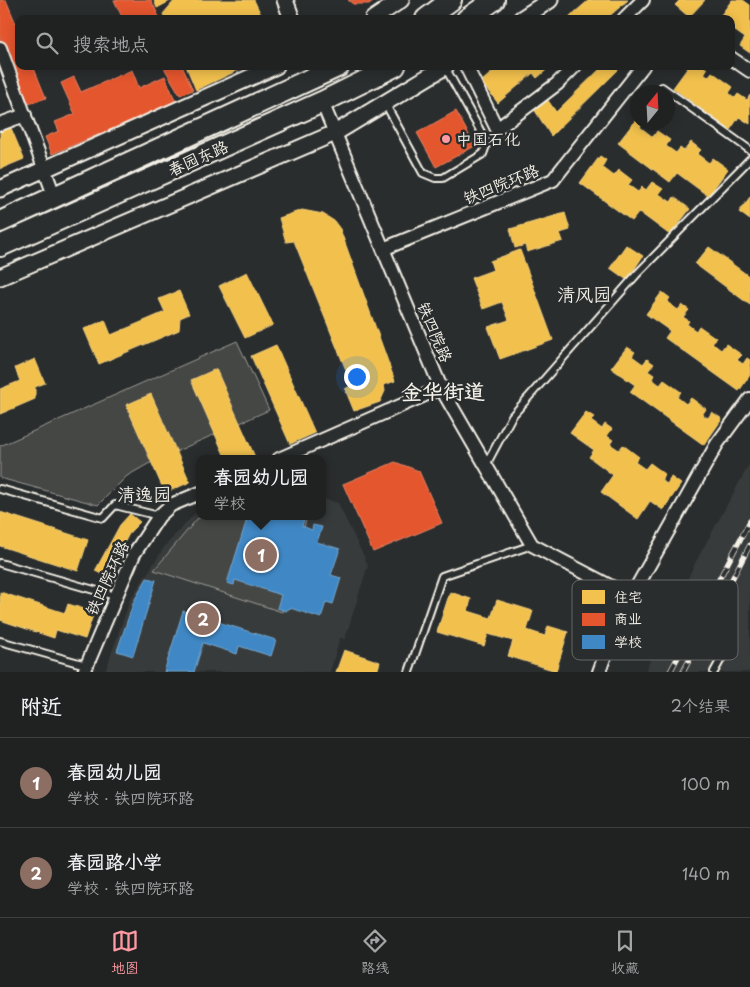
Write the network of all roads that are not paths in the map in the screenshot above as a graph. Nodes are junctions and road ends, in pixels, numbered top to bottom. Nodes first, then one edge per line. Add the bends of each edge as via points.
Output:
1 (285, 0) edge
2 (401, 0) edge
3 (451, 0) edge
4 (494, 0) edge
5 (550, 0) edge
6 (643, 0) edge
7 (291, 15) edge
8 (379, 15) edge
9 (431, 15) edge
10 (473, 15) edge
11 (527, 15) edge
12 (628, 15) edge
13 (0, 48) edge
14 (735, 61) edge
15 (267, 70) edge
16 (387, 70) edge
17 (441, 70) edge
18 (448, 70) edge
19 (468, 70) edge
20 (571, 70) edge
21 (640, 70) edge
22 (750, 71) edge
23 (312, 72) edge
24 (675, 96) edge
25 (322, 102) junction
26 (384, 103) junction
27 (25, 115) junction
28 (0, 124) edge
29 (335, 133) junction
30 (750, 150) edge
31 (750, 159) edge
32 (46, 170) junction
33 (0, 189) edge
34 (55, 198) junction
35 (0, 222) edge
36 (0, 246) edge
37 (383, 249) junction
38 (0, 277) edge
39 (441, 388) junction
40 (750, 399) edge
41 (288, 455) edge
42 (486, 465) junction
43 (0, 489) edge
44 (196, 495) edge
45 (159, 516) junction
46 (532, 545) junction
47 (0, 562) edge
48 (599, 580) edge
49 (641, 580) edge
50 (115, 596) junction
51 (0, 641) edge
52 (603, 660) edge
53 (721, 660) edge
54 (85, 669) edge
55 (409, 672) edge
56 (599, 672) edge
57 (714, 672) edge

1 - 7 street
2 - 8 street
3 - 9 main road
4 - 10 main road
5 - 11 street
6 - 12 street
13 - 27 street
14 - 22 street
15 - 32 street
16 - 25 main road, 春园东路
17 - 26 street
18 - 26 lane via 487,143 483,154 443,178 423,173
19 - 20 street via 497,129
21 - 37 street, 铁四院环路 via 553,180
23 - 34 main road, 春园东路
24 - 30 lane
25 - 29 street, 铁四院路
25 - 36 main road, 春园东路
26 - 29 street
27 - 28 street
27 - 32 street
29 - 37 street, 铁四院路
29 - 38 street
31 - 42 lane via 637,274 512,416
32 - 33 street
32 - 34 street
34 - 35 main road, 春园东路
37 - 39 street, 铁四院路
39 - 41 street
39 - 42 street, 铁四院路
40 - 49 street via 718,444
42 - 46 street, 铁四院路
43 - 45 lane via 103,518 115,505
44 - 45 street, 铁四院环路 via 172,505
45 - 50 street, 铁四院环路 via 134,554
46 - 48 street
46 - 55 lane via 442,576
47 - 50 lane
50 - 54 street, 铁四院环路
51 - 54 lane
52 - 56 street
53 - 57 lane

